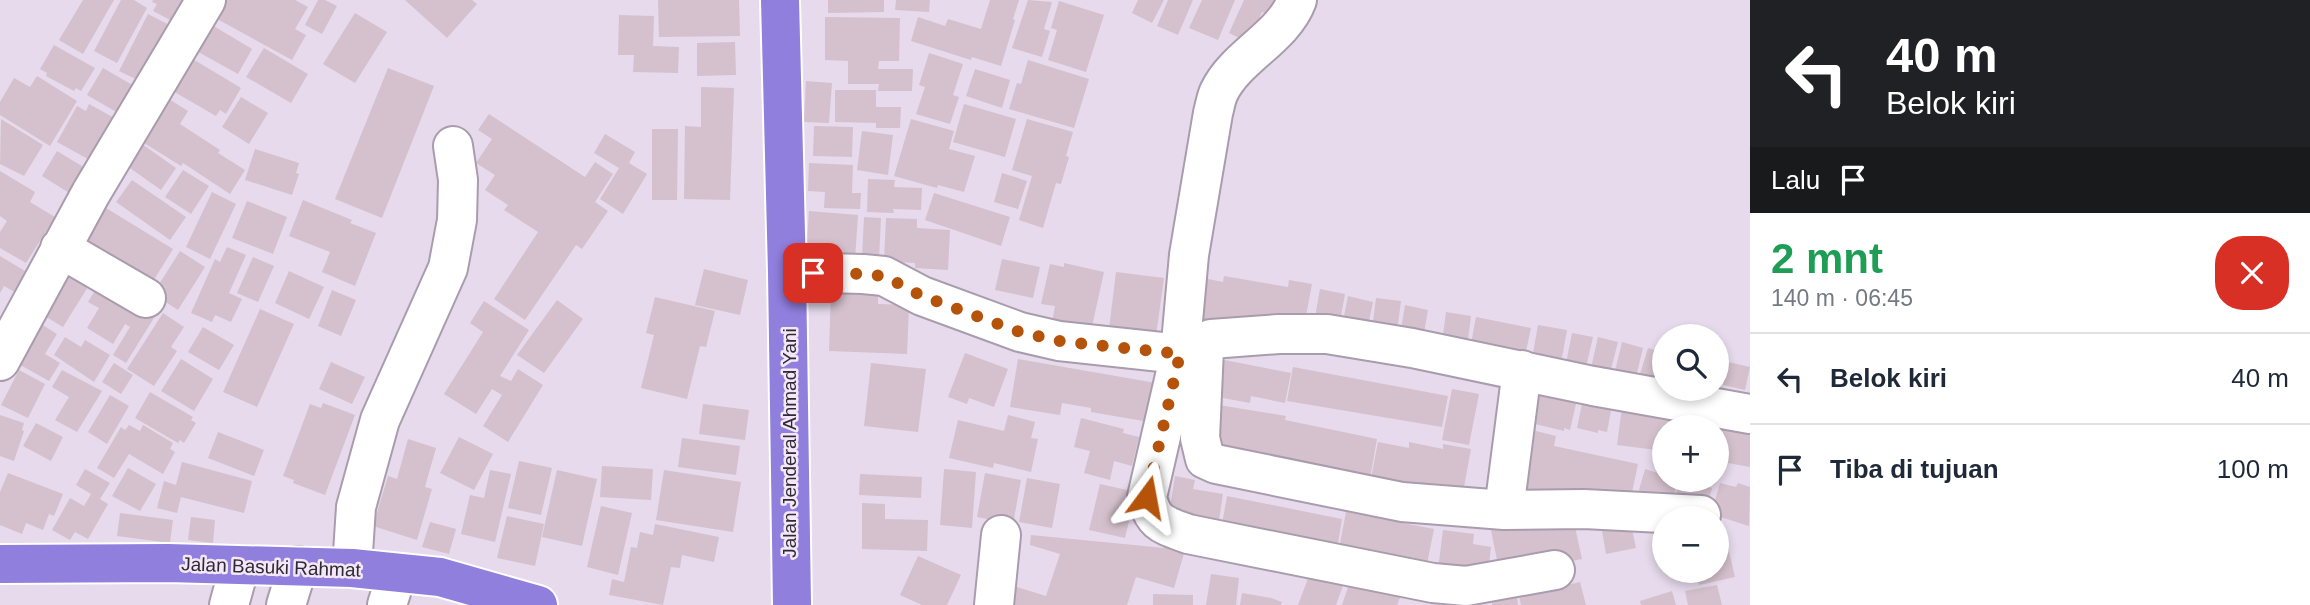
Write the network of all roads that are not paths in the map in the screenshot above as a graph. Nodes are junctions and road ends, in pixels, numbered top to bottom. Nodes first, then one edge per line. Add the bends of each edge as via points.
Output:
1 (206, 0) edge
2 (780, 0) edge
3 (1297, 0) edge
4 (453, 146) dead end
5 (60, 248) junction
6 (787, 272) junction
7 (146, 299) dead end
8 (1192, 351) junction
9 (0, 361) edge
10 (1522, 370) junction
11 (1750, 414) edge
12 (1504, 510) junction
13 (1652, 512) edge
14 (1001, 535) dead end
15 (0, 564) edge
16 (240, 565) junction
17 (298, 566) junction
18 (352, 568) junction
19 (1555, 570) dead end
20 (392, 589) edge
21 (788, 601) edge
22 (229, 605) edge
23 (286, 605) edge
24 (538, 605) edge
25 (994, 605) edge

1 - 5 street
2 - 6 highway, Jalan Jenderal Ahmad Yani
3 - 8 street via 1287,18 1234,71 1220,91 1213,113 1189,255
4 - 18 street via 457,220 448,268 380,420 356,507
5 - 7 street
5 - 9 street
6 - 8 street via 884,276 922,296 1020,332 1059,341
6 - 21 highway, Jalan Jenderal Ahmad Yani
8 - 10 street via 1211,339 1327,334
8 - 12 street via 1205,459 1402,502
8 - 19 street via 1147,497 1159,523 1188,534 1433,583 1466,586
10 - 11 street
10 - 12 street
12 - 13 street
14 - 25 street
15 - 16 highway, Jalan Basuki Rahmat
16 - 17 highway, Jalan Basuki Rahmat
16 - 22 street
17 - 18 highway, Jalan Basuki Rahmat
17 - 23 street
18 - 20 highway, Jalan Basuki Rahmat
20 - 24 highway, Jalan Basuki Rahmat via 440,577

